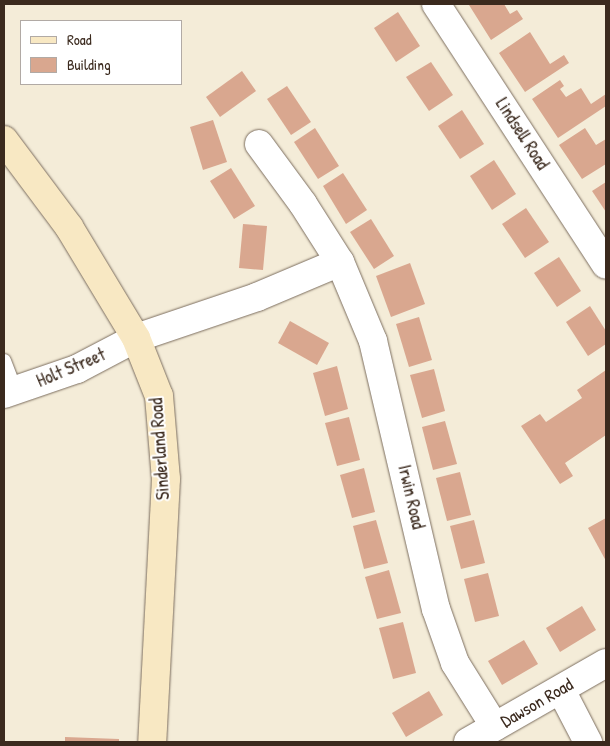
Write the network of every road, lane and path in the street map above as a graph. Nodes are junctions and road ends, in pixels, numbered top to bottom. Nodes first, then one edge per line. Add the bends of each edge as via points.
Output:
1 (436, 4) edge
2 (4, 140) edge
3 (259, 144) dead end
4 (340, 262) junction
5 (606, 265) edge
6 (136, 338) junction
7 (4, 361) edge
8 (9, 392) edge
9 (606, 663) edge
10 (561, 690) junction
11 (495, 727) junction
12 (152, 742) edge
13 (468, 742) edge
14 (588, 742) edge

1 - 5 street, Lindsell Road
2 - 6 street, Sinderland Road via 69,227
3 - 4 street, Irwin Road
4 - 6 street via 257,297
4 - 11 street, Irwin Road via 374,341 436,609 455,663
6 - 8 street, Holt Street via 77,369
6 - 12 street, Sinderland Road via 159,396 166,479
7 - 8 lane via 8,367
9 - 10 street, Dawson Road
10 - 11 street, Dawson Road
10 - 14 street
11 - 13 street, Dawson Road

